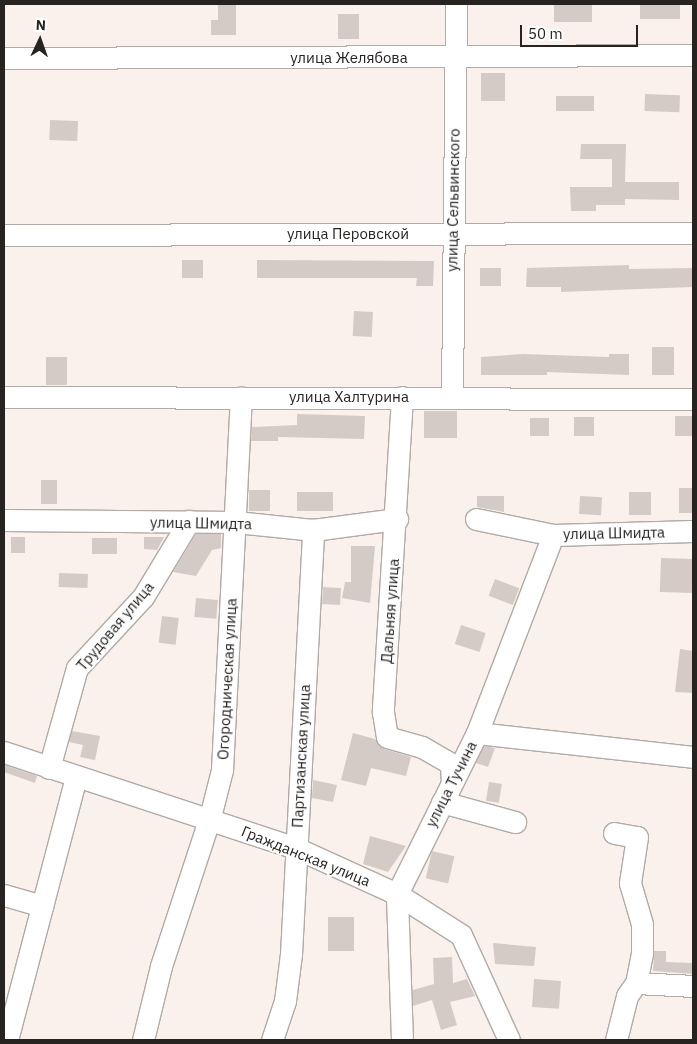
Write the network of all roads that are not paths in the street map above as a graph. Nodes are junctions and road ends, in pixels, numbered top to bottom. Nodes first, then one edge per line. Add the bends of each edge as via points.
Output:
1 (456, 4) edge
2 (693, 56) edge
3 (4, 58) edge
4 (456, 58) junction
5 (452, 233) junction
6 (693, 233) edge
7 (4, 235) edge
8 (4, 397) edge
9 (241, 397) junction
10 (402, 397) junction
11 (452, 397) junction
12 (693, 398) edge
13 (397, 519) junction
14 (476, 519) dead end
15 (4, 520) edge
16 (189, 521) junction
17 (236, 522) junction
18 (313, 530) junction
19 (693, 531) edge
20 (553, 535) junction
21 (477, 733) junction
22 (4, 752) edge
23 (693, 757) edge
24 (49, 768) junction
25 (76, 777) junction
26 (452, 783) junction
27 (442, 802) junction
28 (210, 817) junction
29 (515, 822) dead end
30 (614, 833) dead end
31 (296, 848) junction
32 (397, 894) junction
33 (4, 896) edge
34 (42, 906) junction
35 (636, 983) junction
36 (693, 986) edge
37 (7, 1040) edge
38 (143, 1040) edge
39 (272, 1040) edge
40 (402, 1040) edge
41 (509, 1040) edge
42 (616, 1040) edge

1 - 4 street, улица Сельвинского
2 - 4 street, улица Желябова
3 - 4 street, улица Желябова
4 - 5 street, улица Сельвинского
5 - 6 street, улица Перовской
5 - 7 street, улица Перовской
5 - 11 street, улица Сельвинского
8 - 9 street, улица Халтурина
9 - 10 street, улица Халтурина
9 - 17 street, Огородническая улица
10 - 11 street, улица Халтурина
10 - 13 street, Дальняя улица
11 - 12 street, улица Халтурина
13 - 18 street, улица Шмидта
13 - 26 street, Дальняя улица via 383,712 387,737 422,747 451,764
14 - 20 street, улица Шмидта
15 - 16 street, улица Шмидта
16 - 17 street, улица Шмидта
16 - 24 street, Трудовая улица via 143,597 77,668
17 - 18 street, улица Шмидта
17 - 28 street, Огородническая улица via 226,730 222,770
18 - 31 street, Партизанская улица
19 - 20 street, улица Шмидта
20 - 21 street, улица Тучина
21 - 23 street
21 - 26 street, улица Тучина
22 - 24 street, Гражданская улица
24 - 25 street, Гражданская улица
25 - 28 street, Гражданская улица
25 - 34 street
26 - 27 street, улица Тучина
27 - 29 street
27 - 32 street, улица Тучина
28 - 31 street, Гражданская улица
28 - 38 street, Огородническая улица via 161,966
30 - 35 street via 637,837 630,883 642,924 642,953
31 - 32 street, Гражданская улица
31 - 39 street, Партизанская улица via 291,954 285,1001
32 - 40 street, улица Тучина
32 - 41 street, Гражданская улица via 461,936
33 - 34 street
34 - 37 street
35 - 36 street
35 - 42 street via 627,996

